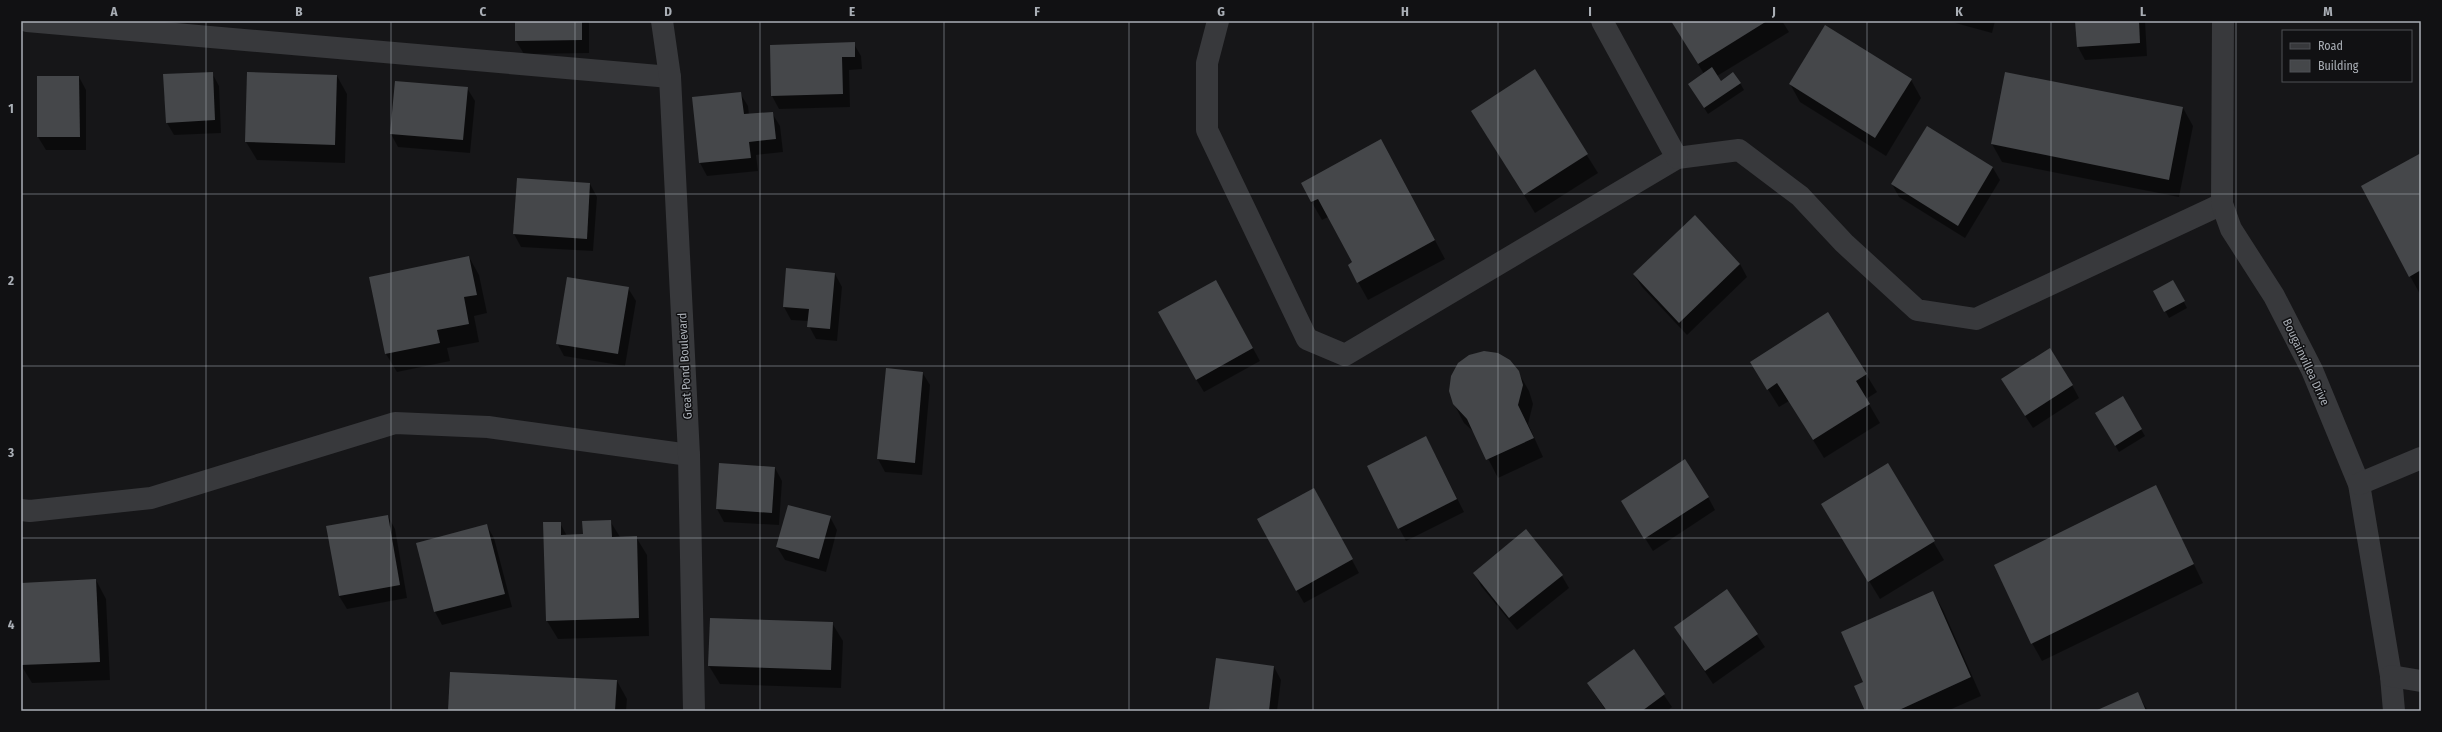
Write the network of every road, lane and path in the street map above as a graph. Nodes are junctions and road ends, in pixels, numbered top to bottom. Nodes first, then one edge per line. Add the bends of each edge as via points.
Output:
1 (27, 21) edge
2 (662, 21) edge
3 (1218, 21) edge
4 (1602, 21) edge
5 (2223, 21) edge
6 (670, 77) junction
7 (1677, 158) junction
8 (2222, 204) junction
9 (689, 455) junction
10 (2421, 458) edge
11 (2359, 484) junction
12 (21, 510) edge
13 (2391, 676) junction
14 (2421, 681) edge
15 (694, 711) edge
16 (2394, 711) edge

1 - 6 street
2 - 6 street, Great Pond Boulevard
3 - 7 street via 1207,63 1206,130 1307,339 1345,355
4 - 7 street
5 - 8 street, Bougainvillea Drive
6 - 9 street, Great Pond Boulevard
7 - 8 street via 1739,150 1800,196 1844,244 1917,310 1976,319
8 - 11 street, Bougainvillea Drive via 2231,228 2274,296 2312,370
9 - 12 street via 488,427 395,423 151,498
9 - 15 street, Great Pond Boulevard
10 - 11 street
11 - 13 street, Bougainvillea Drive
13 - 14 street
13 - 16 street, Bougainvillea Drive

